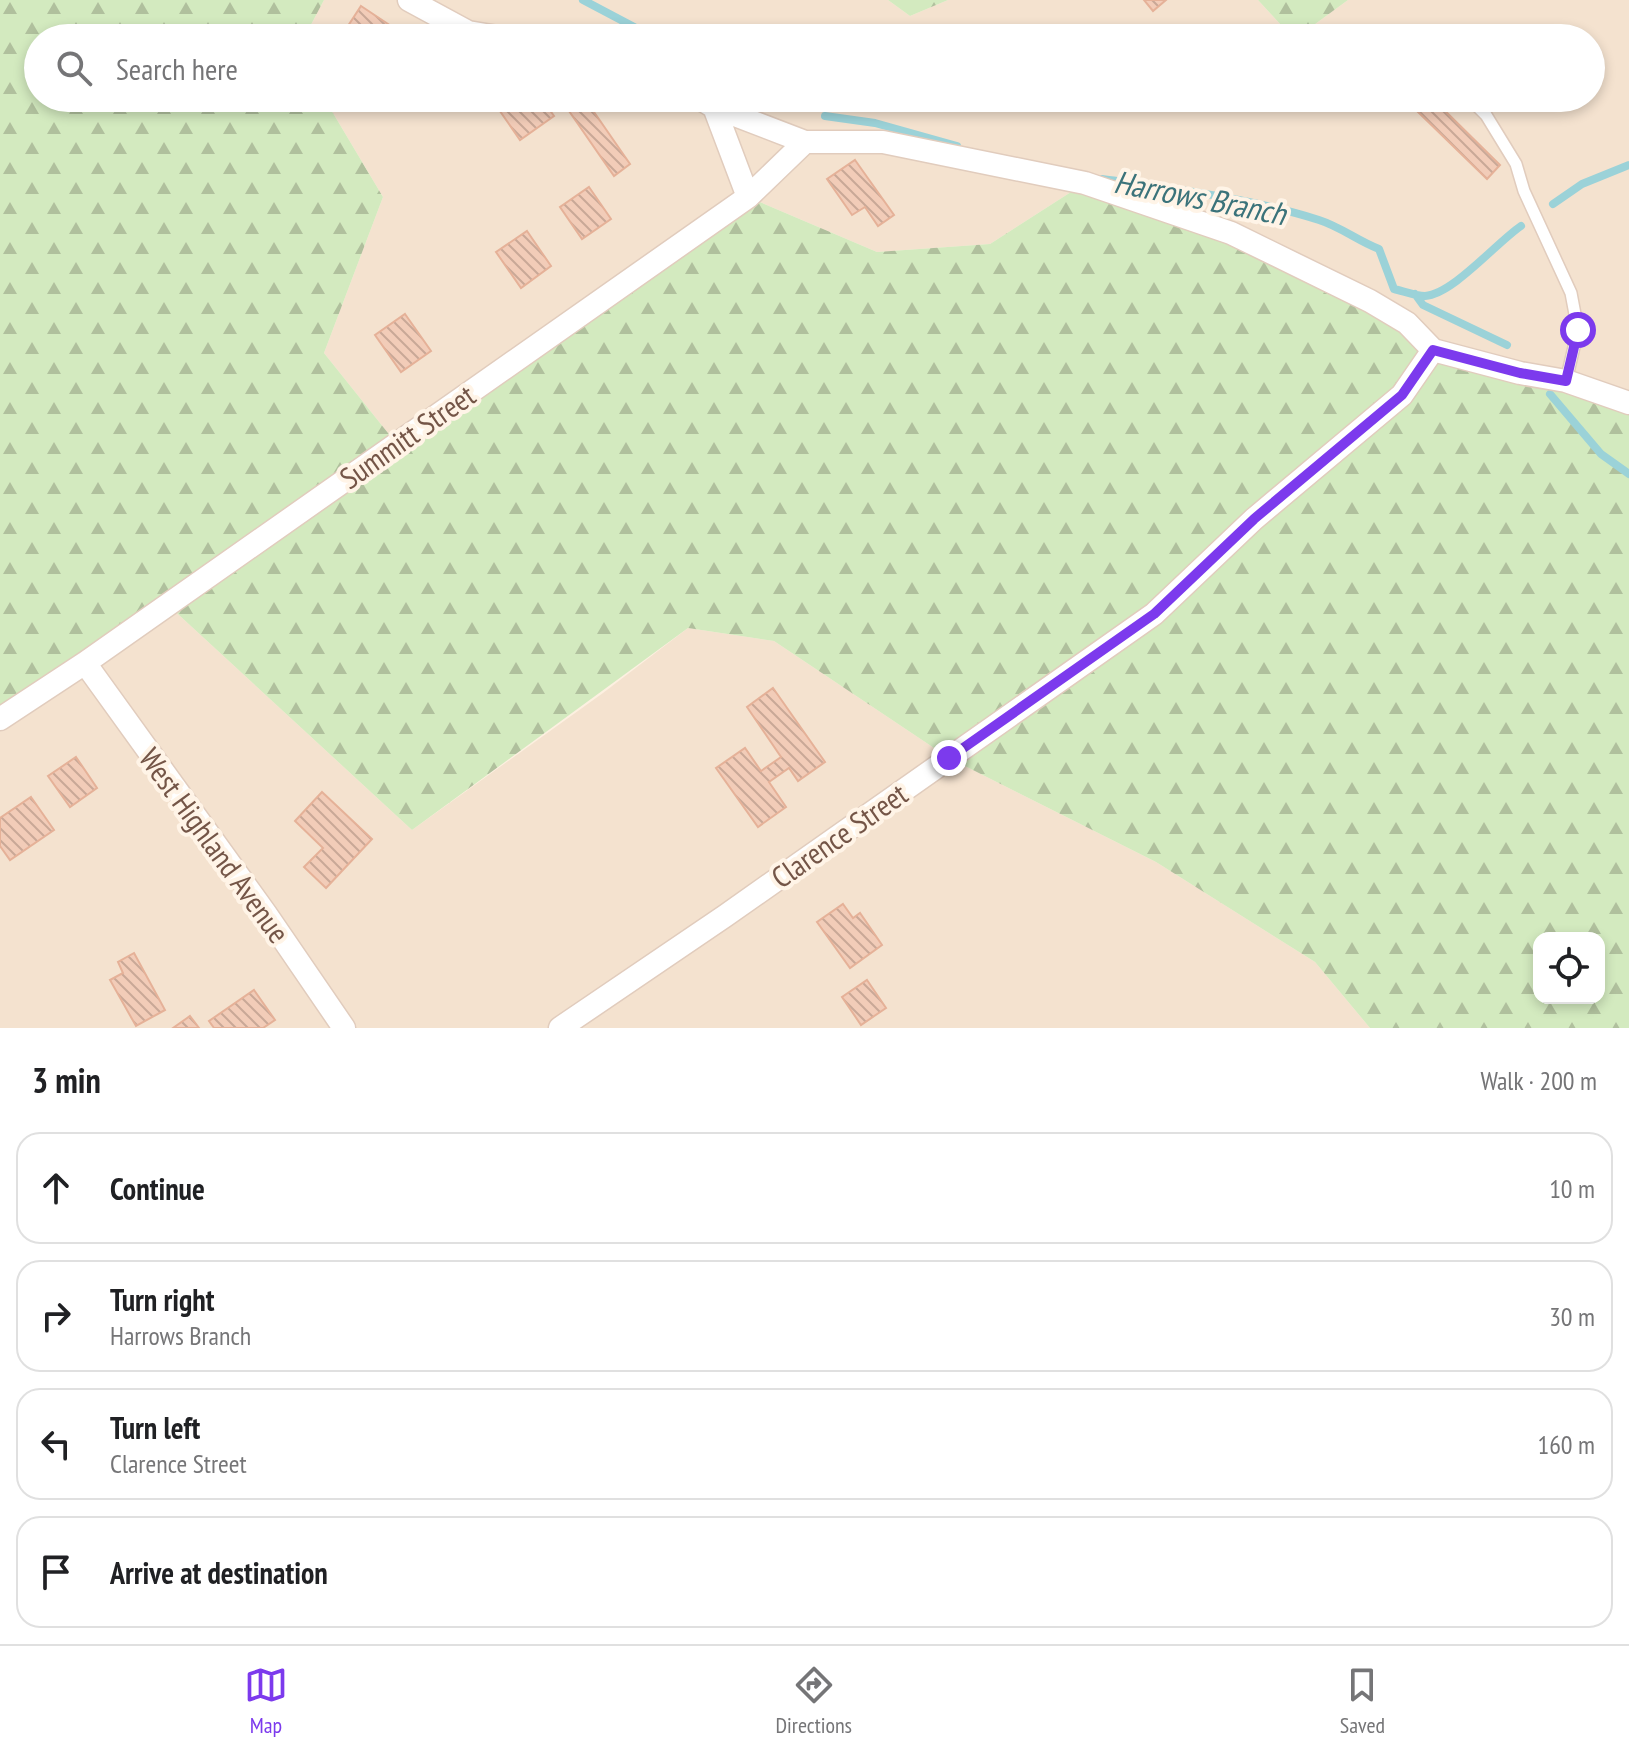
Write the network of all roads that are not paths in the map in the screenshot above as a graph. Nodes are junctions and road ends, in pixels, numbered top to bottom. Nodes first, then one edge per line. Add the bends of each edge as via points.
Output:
1 (409, 0) edge
2 (453, 24) edge
3 (710, 112) edge
4 (731, 112) edge
5 (1483, 112) edge
6 (805, 142) junction
7 (748, 197) junction
8 (1433, 350) junction
9 (1566, 381) junction
10 (1629, 403) edge
11 (85, 663) junction
12 (0, 719) edge
13 (334, 1024) edge
14 (560, 1028) edge

1 - 2 street
3 - 7 street
4 - 6 street
5 - 9 lane via 1516,164 1571,293 1578,330
6 - 7 street, Summitt Street
6 - 8 street via 883,142 1085,183 1231,233 1370,301 1407,323
7 - 11 street, Summitt Street
8 - 9 street
8 - 14 street, Clarence Street via 1402,395 1254,519 1154,614
9 - 10 street
11 - 12 street, Summitt Street
11 - 13 street, West Highland Avenue via 266,914

